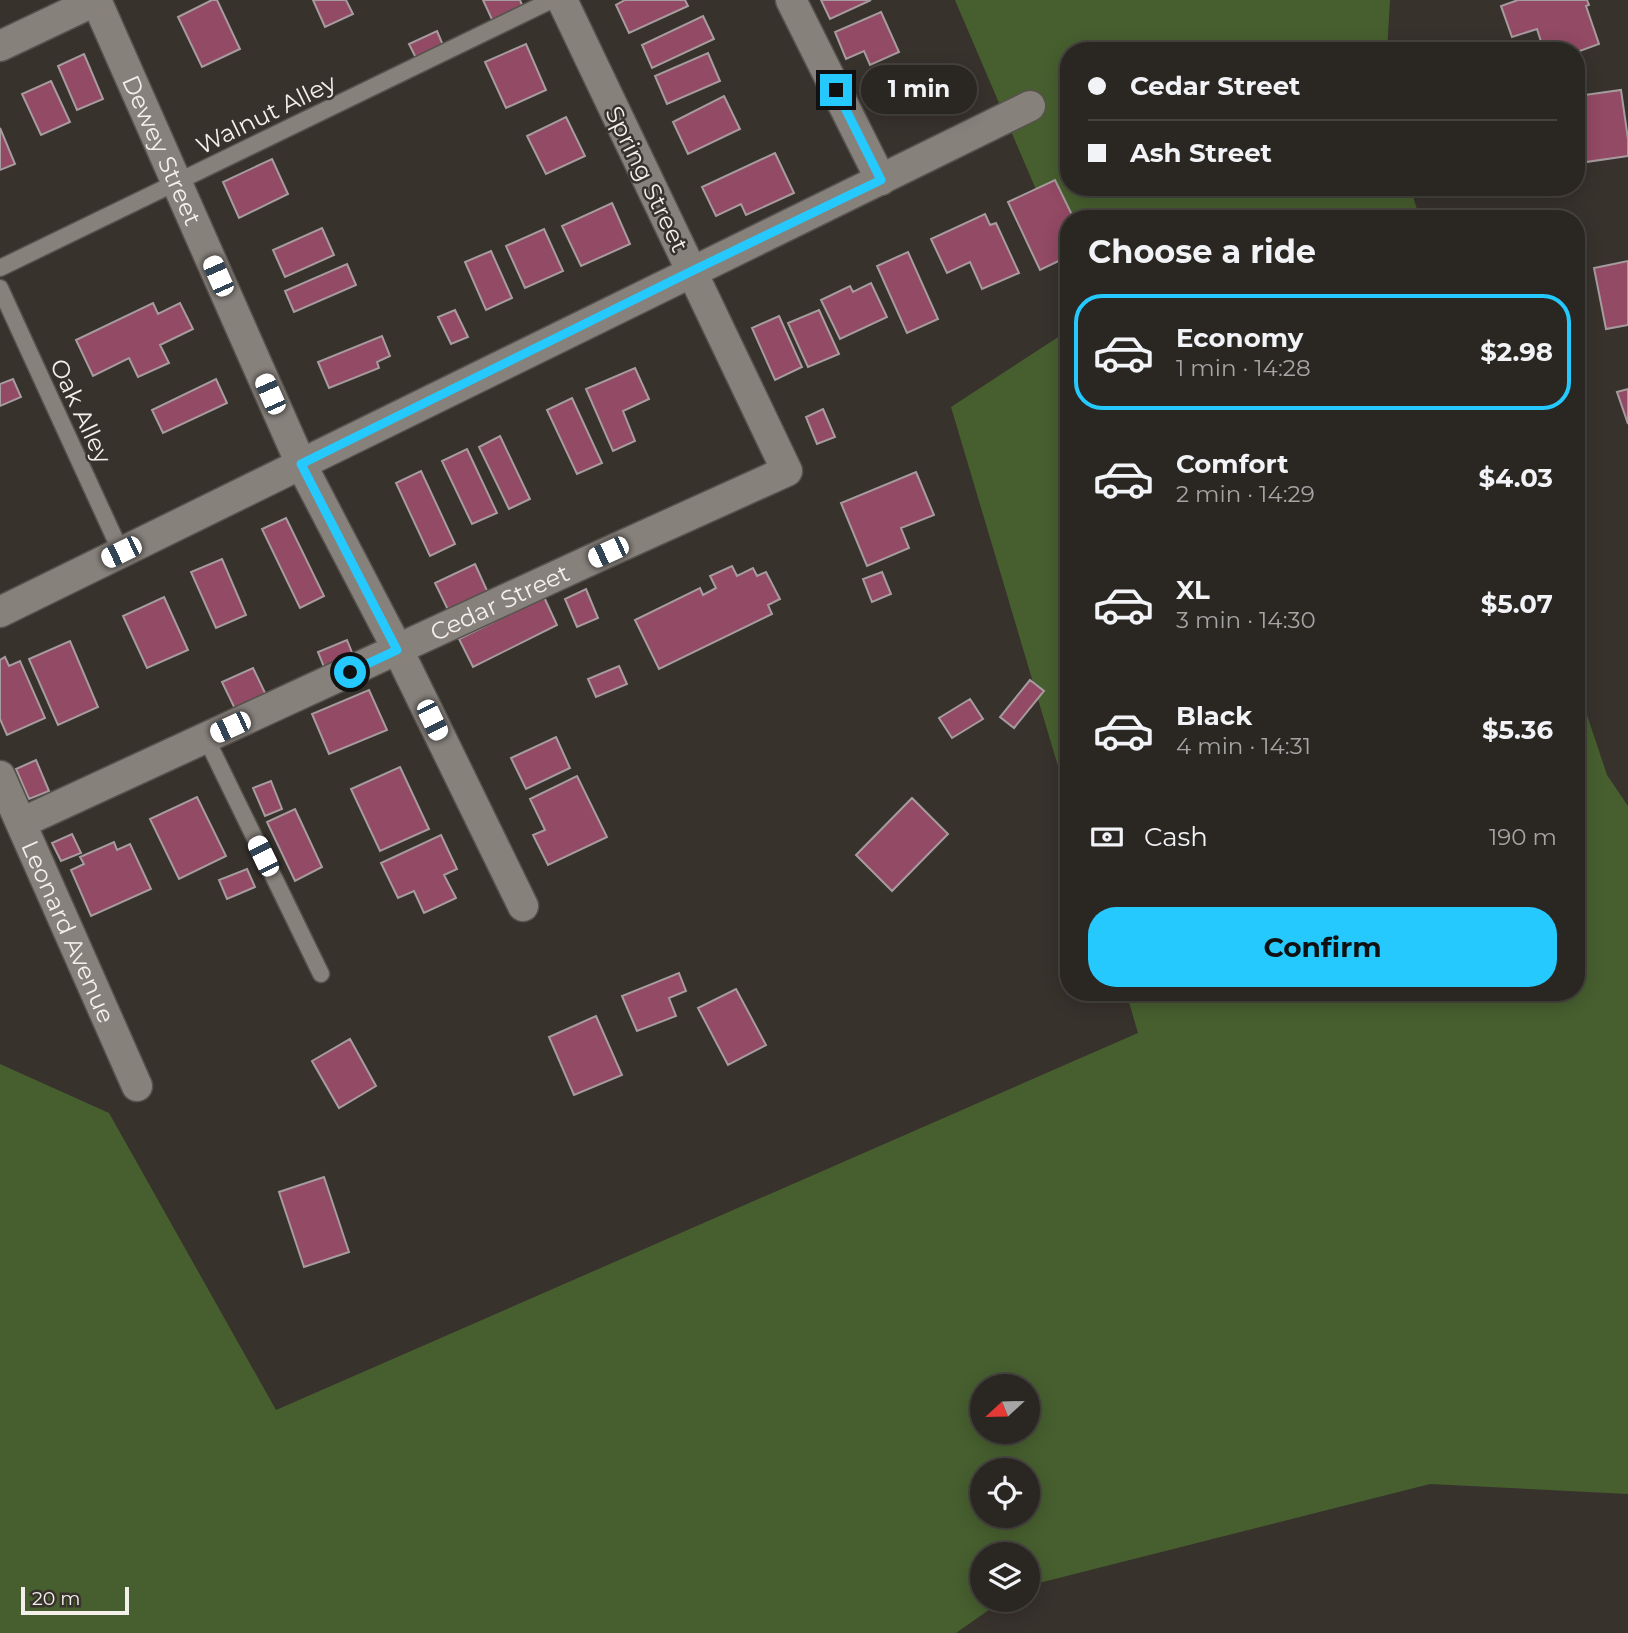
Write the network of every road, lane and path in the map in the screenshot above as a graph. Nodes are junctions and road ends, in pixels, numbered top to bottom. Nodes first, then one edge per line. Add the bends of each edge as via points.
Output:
1 (96, 0) edge
2 (552, 0) edge
3 (562, 0) edge
4 (791, 0) edge
5 (0, 46) edge
6 (1030, 106) dead end
7 (881, 180) junction
8 (176, 183) junction
9 (0, 268) edge
10 (692, 271) junction
11 (0, 288) edge
12 (301, 464) junction
13 (787, 471) joint
14 (121, 552) junction
15 (0, 612) edge
16 (397, 650) junction
17 (206, 738) junction
18 (0, 776) edge
19 (21, 823) junction
20 (523, 906) dead end
21 (321, 974) dead end
22 (136, 1086) dead end

1 - 5 street
1 - 8 street, Dewey Street
2 - 8 lane, Walnut Alley
3 - 10 street, Spring Street
4 - 7 street
6 - 7 street
7 - 10 street
8 - 9 lane, Walnut Alley
8 - 12 street, Dewey Street
10 - 12 street
10 - 13 street, Spring Street
11 - 14 lane, Oak Alley
12 - 14 street
12 - 16 street, Dewey Street
13 - 16 street, Cedar Street
14 - 15 street
16 - 17 street, Cedar Street
16 - 20 street, Dewey Street
17 - 19 street, Cedar Street
17 - 21 lane
18 - 19 street, Leonard Avenue
19 - 22 street, Leonard Avenue

